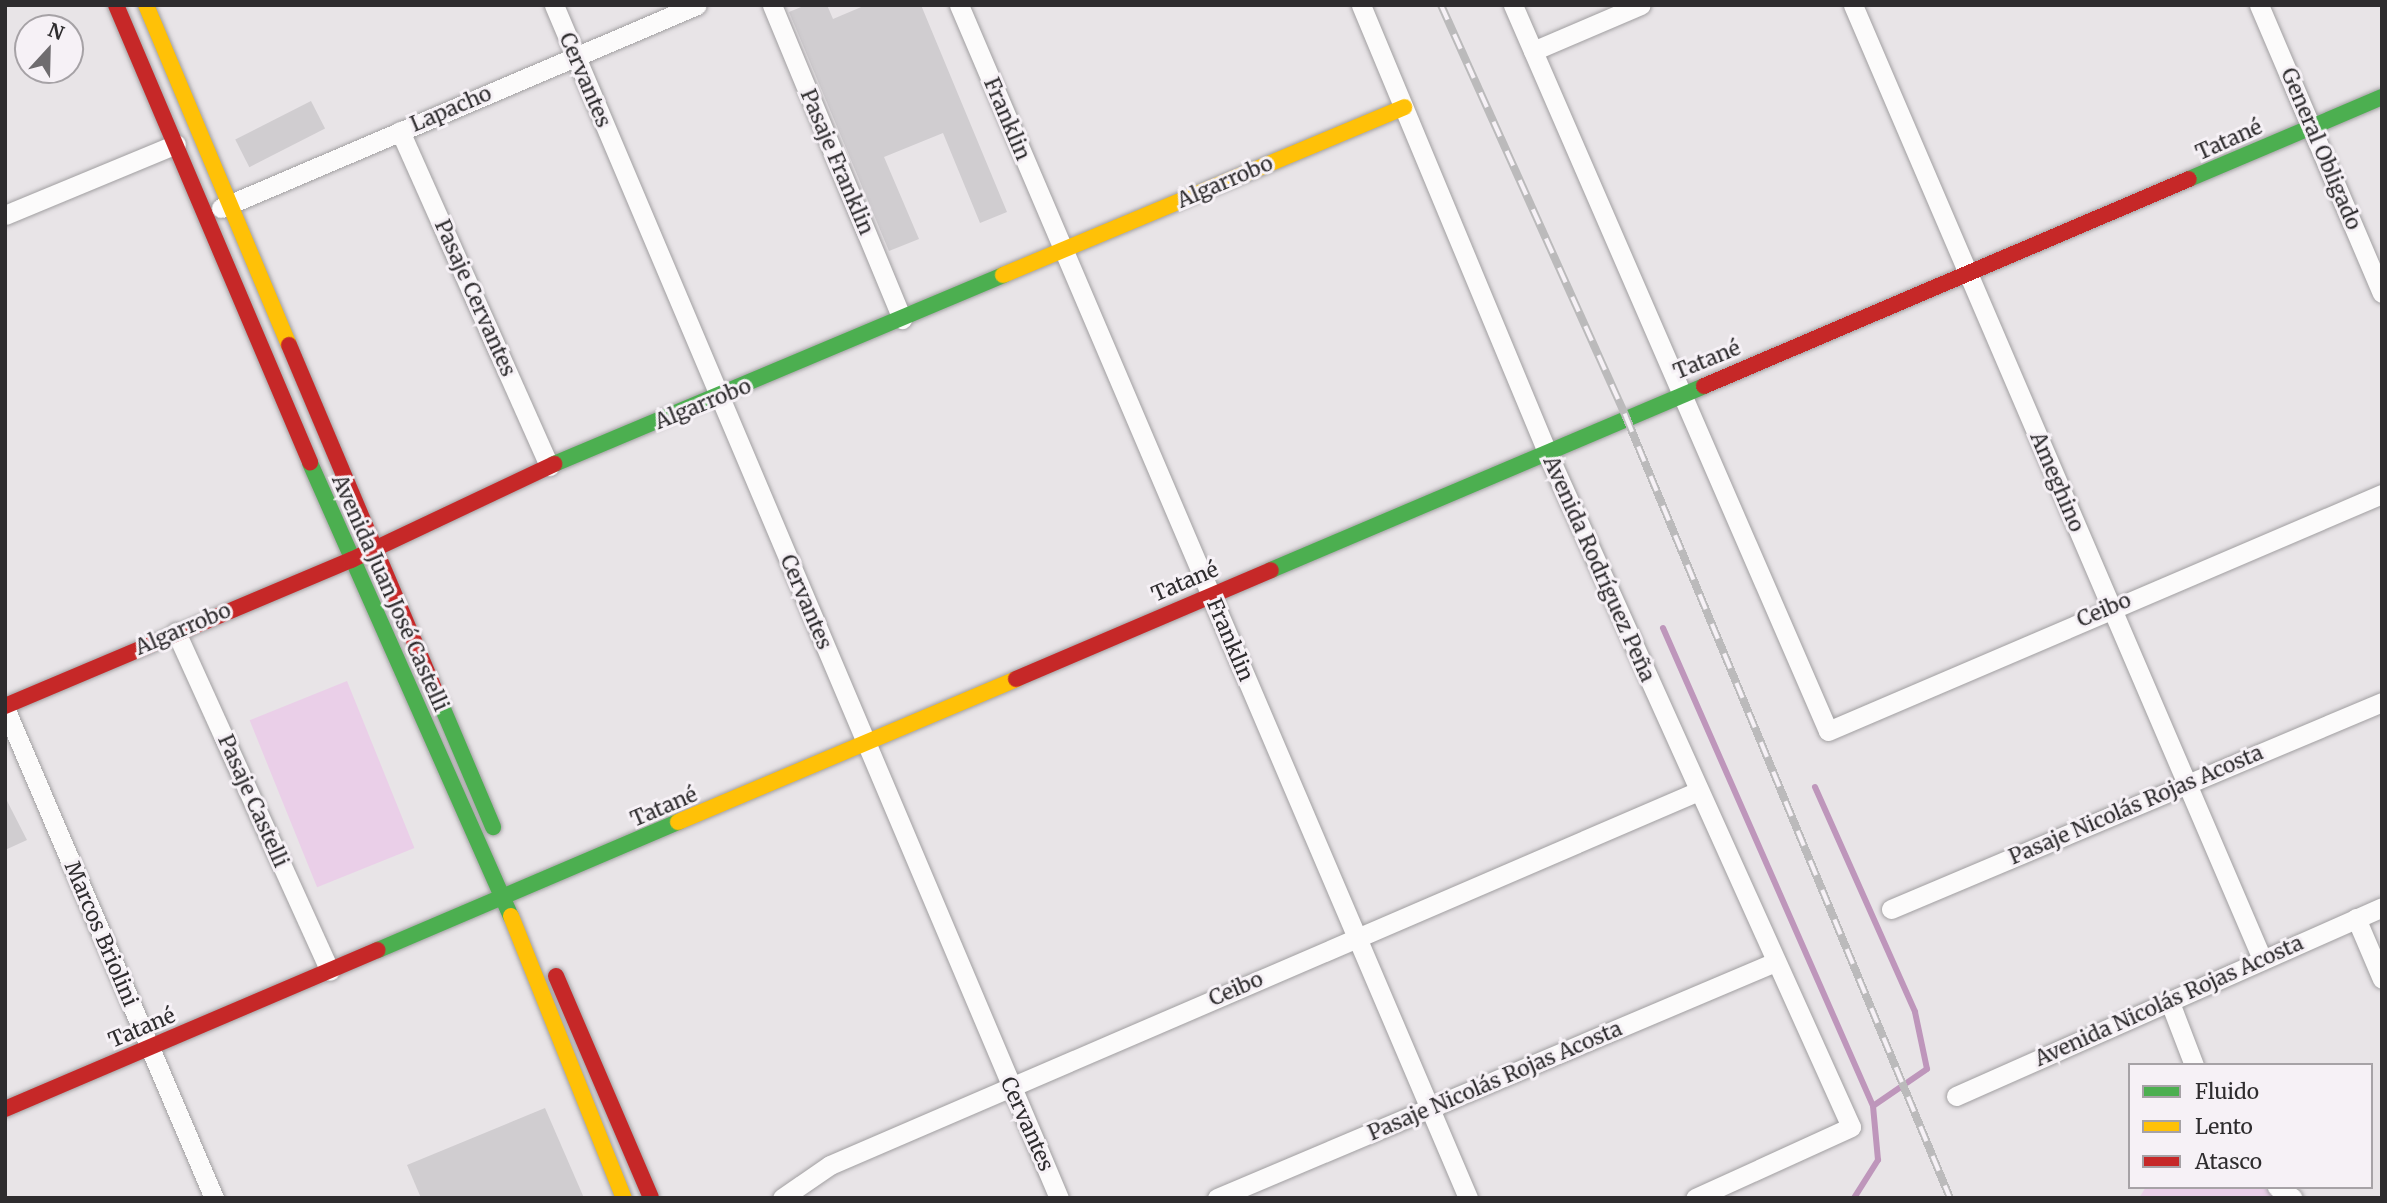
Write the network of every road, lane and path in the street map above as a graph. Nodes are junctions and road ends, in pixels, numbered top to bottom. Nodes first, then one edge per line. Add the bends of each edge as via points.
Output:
1 (116, 5) edge
2 (146, 5) edge
3 (554, 5) edge
4 (697, 5) edge
5 (772, 5) edge
6 (959, 5) edge
7 (1361, 5) edge
8 (1513, 5) edge
9 (1641, 5) edge
10 (1853, 5) edge
11 (2259, 5) edge
12 (1533, 51) junction
13 (575, 56) junction
14 (2382, 97) edge
15 (1404, 107) junction
16 (2311, 127) junction
17 (400, 131) junction
18 (176, 144) junction
19 (229, 204) junction
20 (5, 215) edge
21 (206, 215) junction
22 (1064, 250) junction
23 (1971, 276) junction
24 (2382, 293) edge
25 (902, 319) junction
26 (1681, 393) junction
27 (719, 399) junction
28 (1547, 452) junction
29 (549, 466) junction
30 (2382, 494) edge
31 (375, 546) junction
32 (351, 560) junction
33 (1211, 594) junction
34 (2110, 607) junction
35 (176, 632) junction
36 (2382, 702) edge
37 (5, 707) edge
38 (866, 743) junction
39 (2189, 782) junction
40 (1696, 792) junction
41 (520, 892) junction
42 (503, 897) junction
43 (2382, 907) edge
44 (1891, 909) dead end
45 (2356, 918) junction
46 (1357, 937) junction
47 (2262, 959) junction
48 (1773, 963) junction
49 (330, 971) junction
50 (2382, 979) edge
51 (2169, 1000) junction
52 (149, 1048) junction
53 (2193, 1063) edge
54 (1010, 1086) junction
55 (1956, 1096) dead end
56 (5, 1109) edge
57 (1428, 1109) junction
58 (214, 1198) edge
59 (624, 1198) edge
60 (652, 1198) edge
61 (782, 1198) edge
62 (1059, 1198) edge
63 (1217, 1198) edge
64 (1468, 1198) edge
65 (1695, 1198) edge

1 - 18 street, Avenida Juan José Castelli
2 - 19 street, Avenida Juan José Castelli
3 - 13 street, Cervantes
4 - 13 street, Lapacho
5 - 25 street, Pasaje Franklin
6 - 22 street, Franklin
7 - 15 street, Avenida Rodríguez Peña
8 - 12 street
9 - 12 street
10 - 23 street, Ameghino
11 - 16 street, General Obligado
12 - 26 street
13 - 17 street, Lapacho
13 - 27 street, Cervantes
14 - 16 street, Tatané
15 - 22 street, Algarrobo
15 - 28 street, Avenida Rodríguez Peña
16 - 23 street, Tatané
16 - 24 street, General Obligado
17 - 19 street, Lapacho
17 - 29 street, Pasaje Cervantes
18 - 20 street
18 - 21 street, Avenida Juan José Castelli
19 - 21 street, Lapacho
19 - 31 street, Avenida Juan José Castelli
21 - 32 street, Avenida Juan José Castelli
22 - 25 street, Algarrobo
22 - 33 street, Franklin
23 - 26 street, Tatané
23 - 34 street, Ameghino
25 - 27 street, Algarrobo
26 - 28 street, Tatané
26 - 34 street, Ceibo via 1828,731
27 - 29 street, Algarrobo
27 - 38 street, Cervantes
28 - 33 street, Tatané
28 - 40 street, Avenida Rodríguez Peña
29 - 31 street, Algarrobo
30 - 34 street, Ceibo
31 - 32 street, Algarrobo
31 - 41 street, Avenida Juan José Castelli
32 - 35 street, Algarrobo
32 - 42 street, Avenida Juan José Castelli
33 - 38 street, Tatané
33 - 46 street, Franklin
34 - 39 street, Ameghino
35 - 37 street, Algarrobo
35 - 49 street, Pasaje Castelli
36 - 39 street, Pasaje Nicolás Rojas Acosta
37 - 52 street, Marcos Briolini
38 - 41 street, Tatané
38 - 54 street, Cervantes
39 - 44 street, Pasaje Nicolás Rojas Acosta
39 - 47 street, Ameghino
40 - 46 street, Ceibo
40 - 48 street, Avenida Rodríguez Peña
41 - 42 street, Tatané
41 - 60 street, Avenida Juan José Castelli
42 - 49 street, Tatané
42 - 59 street, Avenida Juan José Castelli
43 - 45 street, Avenida Nicolás Rojas Acosta
45 - 47 street, Avenida Nicolás Rojas Acosta
45 - 50 street
46 - 54 street, Ceibo
46 - 57 street, Franklin
47 - 51 street, Avenida Nicolás Rojas Acosta
48 - 57 street, Pasaje Nicolás Rojas Acosta
48 - 65 street, Avenida Rodríguez Peña via 1851,1127
49 - 52 street, Tatané
51 - 53 street
51 - 55 street, Avenida Nicolás Rojas Acosta
52 - 56 street, Tatané
52 - 58 street, Marcos Briolini
54 - 61 street, Ceibo via 830,1165
54 - 62 street, Cervantes
57 - 63 street, Pasaje Nicolás Rojas Acosta
57 - 64 street, Franklin

